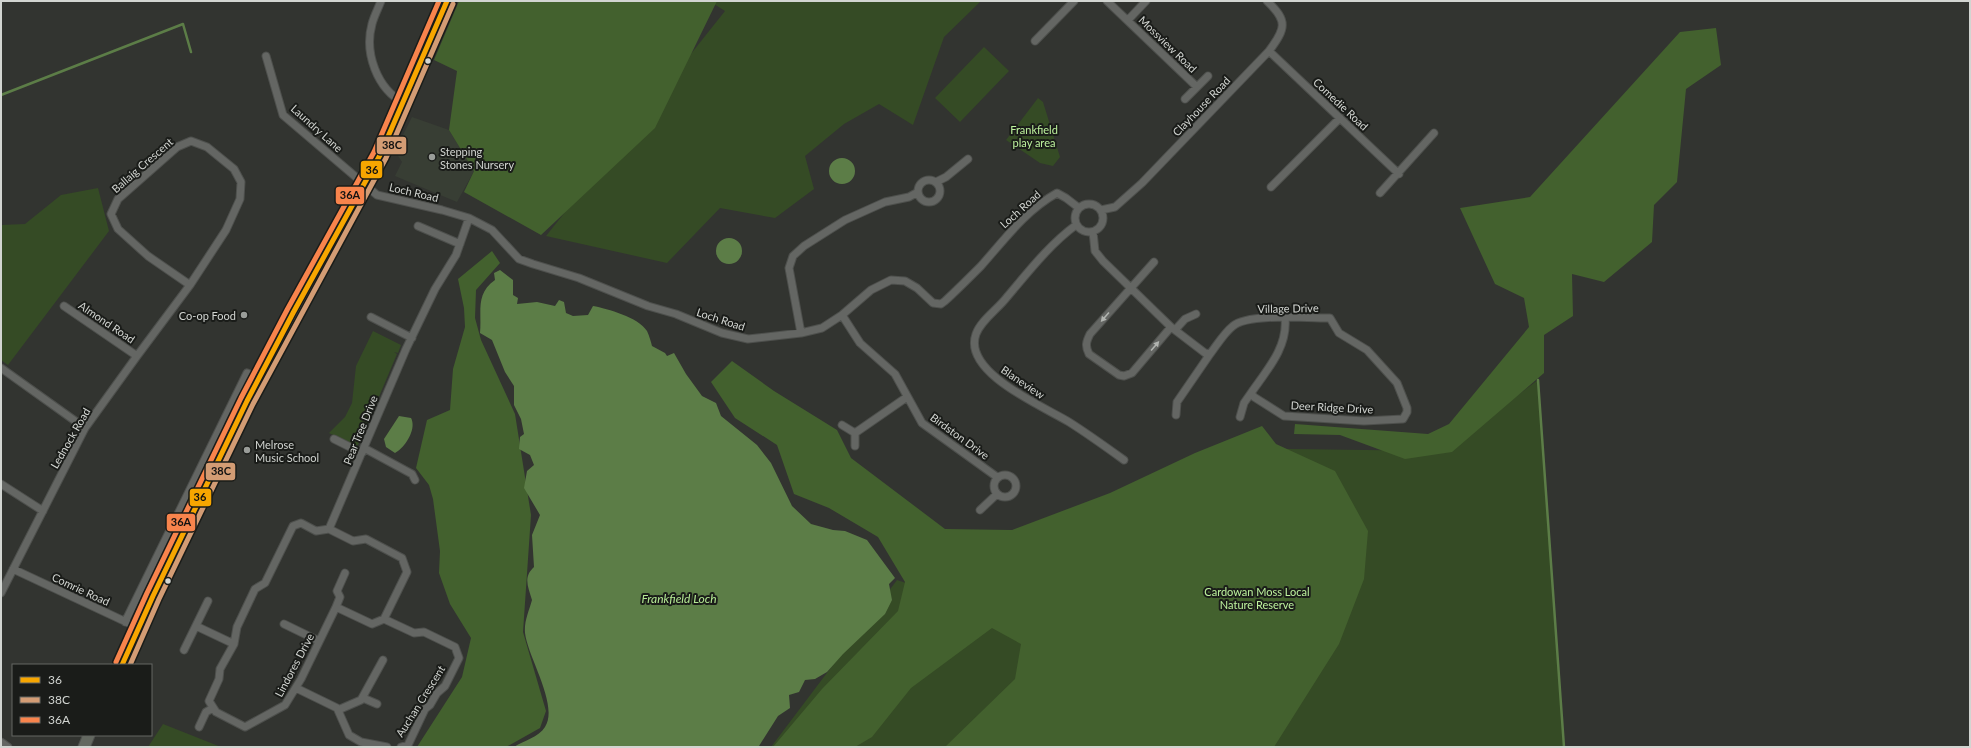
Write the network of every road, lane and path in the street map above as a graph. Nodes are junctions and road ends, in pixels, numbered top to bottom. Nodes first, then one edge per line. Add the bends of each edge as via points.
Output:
1 (381, 1) edge
2 (447, 1) edge
3 (1074, 1) edge
4 (1107, 1) edge
5 (1146, 1) edge
6 (1267, 1) edge
7 (1128, 20) junction
8 (1035, 42) dead end
9 (1269, 51) junction
10 (266, 56) dead end
11 (1208, 76) dead end
12 (1197, 87) junction
13 (1185, 100) dead end
14 (404, 103) junction
15 (1340, 118) junction
16 (1434, 133) dead end
17 (968, 159) dead end
18 (1399, 174) junction
19 (936, 182) junction
20 (364, 184) junction
21 (1272, 187) dead end
22 (918, 192) junction
23 (1380, 193) dead end
24 (1078, 208) junction
25 (1101, 210) junction
26 (469, 218) junction
27 (1076, 225) junction
28 (418, 226) dead end
29 (1093, 232) junction
30 (460, 244) junction
31 (1154, 262) dead end
32 (190, 285) junction
33 (1130, 288) junction
34 (64, 306) dead end
35 (1196, 314) dead end
36 (842, 315) junction
37 (371, 317) dead end
38 (1286, 318) junction
39 (1173, 329) junction
40 (801, 333) junction
41 (412, 338) junction
42 (1210, 354) junction
43 (136, 356) junction
44 (1, 368) edge
45 (259, 378) junction
46 (1251, 394) junction
47 (907, 397) junction
48 (1176, 415) dead end
49 (1406, 415) joint
50 (1240, 417) dead end
51 (842, 425) dead end
52 (85, 428) junction
53 (855, 433) junction
54 (334, 438) dead end
55 (855, 446) dead end
56 (363, 451) junction
57 (1124, 460) dead end
58 (997, 477) junction
59 (415, 480) dead end
60 (1, 484) edge
61 (997, 494) junction
62 (980, 510) dead end
63 (42, 511) junction
64 (330, 530) junction
65 (13, 569) junction
66 (345, 573) dead end
67 (1, 593) edge
68 (208, 601) dead end
69 (336, 607) junction
70 (384, 619) junction
71 (125, 622) junction
72 (284, 624) dead end
73 (196, 626) junction
74 (139, 628) junction
75 (319, 641) junction
76 (234, 644) junction
77 (184, 650) dead end
78 (383, 660) dead end
79 (122, 664) edge
80 (296, 688) junction
81 (363, 698) junction
82 (377, 704) dead end
83 (213, 708) junction
84 (338, 710) junction
85 (198, 727) dead end
86 (89, 736) edge
87 (1, 742) edge
88 (8, 747) edge
89 (84, 747) edge
90 (387, 747) edge
91 (402, 747) edge

1 - 14 street via 372,24 369,48 383,86 394,98
2 - 14 main road
3 - 8 street
4 - 7 street, Mossview Road
5 - 7 street
6 - 9 street, Clayhouse Road via 1278,12 1282,22 1281,35
7 - 12 street, Mossview Road
9 - 15 street, Comedie Road
9 - 25 street, Clayhouse Road via 1142,183 1115,207
10 - 20 street, Laundry Lane via 283,115
11 - 12 street, Mossview Road
12 - 13 street, Mossview Road
14 - 20 main road
15 - 18 street, Comedie Road
15 - 21 street
16 - 18 street
17 - 19 street
18 - 23 street
19 - 22 street via 922,182
19 - 22 street via 940,192 934,200 924,200
20 - 26 street, Loch Road via 377,195
20 - 45 main road
22 - 40 street via 909,197 885,202 845,220 793,256 789,268
24 - 25 street via 1089,204
24 - 27 street via 1075,213
24 - 36 street, Loch Road via 1057,193 1047,199 1017,225 979,268 941,304 933,303 905,281 891,280 871,290
25 - 29 street via 1102,225
26 - 30 street, Pear Tree Drive
26 - 40 street, Loch Road via 492,230 519,259 579,278 722,333 748,339
27 - 29 street via 1083,231
27 - 57 street, Blaneview via 1058,238 985,321 976,334 975,348 984,367 997,379 1023,398 1069,422
28 - 30 street
29 - 33 street via 1098,256
30 - 41 street, Pear Tree Drive
31 - 33 street
32 - 32 street, Ballaig Crescent via 226,230 240,200 241,182 234,170 212,151 191,141 177,147 118,199 111,214 118,229 148,256
32 - 43 street, Lednock Road
33 - 39 street
33 -> 39 street via 1090,334 1086,343 1089,354 1124,376 1132,373
34 - 43 street, Almond Road
35 - 39 street
36 - 40 street, Loch Road via 822,328
36 - 47 street, Birdston Drive via 860,343 894,374
37 - 41 street
38 - 42 street, Village Drive via 1258,318 1234,325
38 - 46 street via 1280,351
38 - 49 street, Village Drive via 1330,318 1339,333 1367,350 1397,383 1407,408
39 - 42 street
41 - 56 street, Pear Tree Drive
42 - 48 street, Village Drive via 1177,402
43 - 52 street, Lednock Road
44 - 52 street
45 - 71 street via 247,373
45 - 74 main road
46 - 49 street, Deer Ridge Drive via 1284,416 1364,421 1398,420
46 - 50 street via 1244,403
47 - 53 street
47 - 58 street, Birdston Drive via 922,423
51 - 53 street
52 - 63 street, Lednock Road
53 - 55 street
54 - 56 street
56 - 59 street via 412,474
56 - 64 street, Pear Tree Drive
58 - 61 street via 994,487
58 - 61 street, Birdston Drive via 1004,474 1012,477 1016,487 1010,496 1003,497
60 - 63 street
61 - 62 street
63 - 65 street, Lednock Road
64 - 70 street via 353,541 366,539 402,558 407,572
64 - 76 street via 316,531 301,523 293,526 265,583 255,589 237,627
65 - 67 street, Lednock Road
65 - 71 street, Comrie Road
66 - 69 street, Lindores Drive via 338,590 340,597
68 - 73 street
69 - 70 street via 372,624
69 - 75 street, Lindores Drive
70 - 91 street, Auchan Crescent via 414,633 424,632 455,647 458,658 445,686 426,709 408,745
71 - 74 street, Comrie Road
72 - 75 street
73 - 76 street
73 - 77 street
74 - 79 main road
75 - 80 street, Lindores Drive
76 - 83 street via 220,669 219,679 209,701
78 - 81 street
80 - 83 street, Lindores Drive via 285,705 245,727
80 - 84 street
81 - 82 street
81 - 84 street
83 - 85 street via 206,712
84 - 90 street, Auchan Crescent via 349,735 361,742
86 - 89 main road
87 - 88 street

